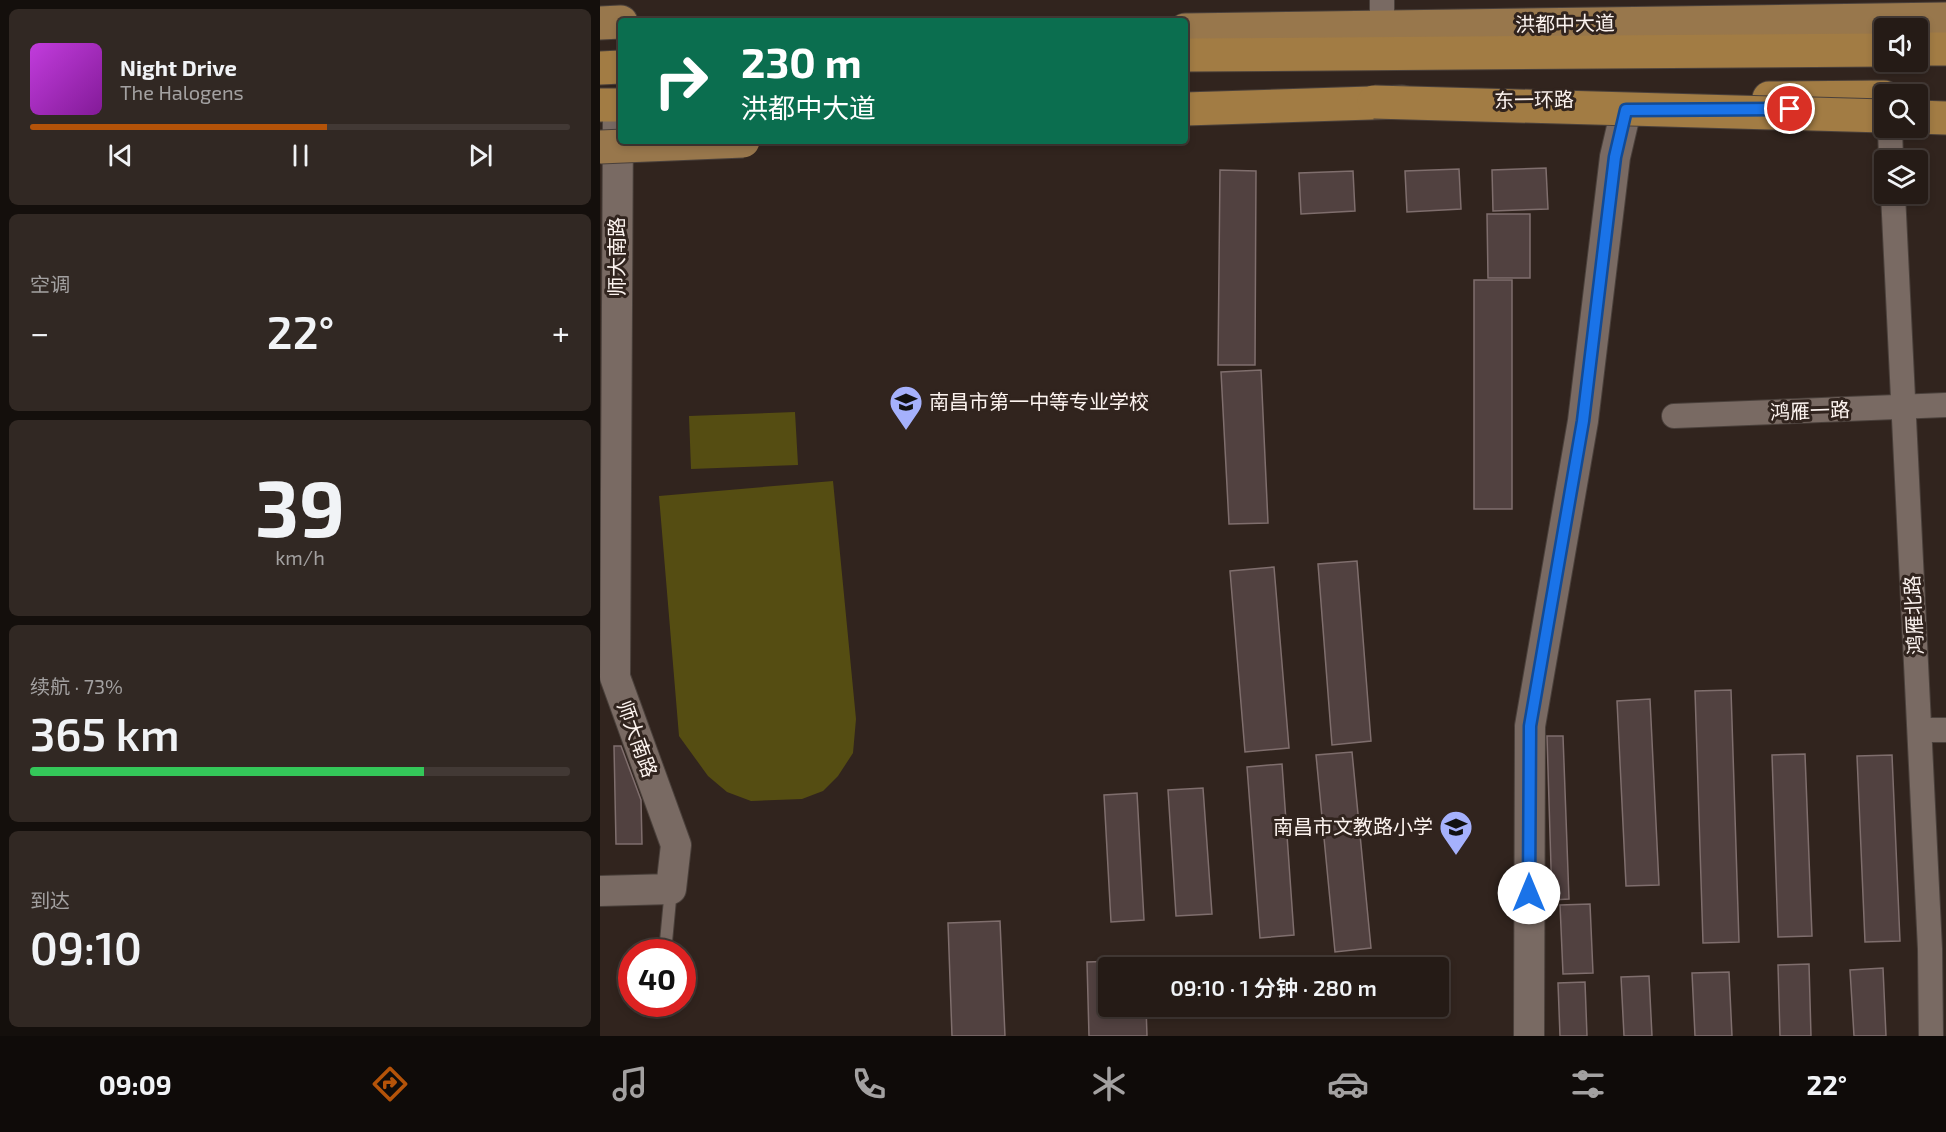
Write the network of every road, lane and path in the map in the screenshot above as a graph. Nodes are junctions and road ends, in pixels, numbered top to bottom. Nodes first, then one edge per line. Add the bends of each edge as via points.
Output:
1 (1382, 14) edge
2 (1946, 19) edge
3 (618, 22) edge
4 (600, 23) edge
5 (1188, 30) edge
6 (600, 36) edge
7 (618, 36) edge
8 (1928, 49) edge
9 (1946, 49) edge
10 (1874, 50) edge
11 (1188, 55) edge
12 (618, 67) edge
13 (600, 68) edge
14 (1946, 96) edge
15 (1874, 97) edge
16 (1928, 97) edge
17 (1374, 102) junction
18 (1928, 108) edge
19 (1946, 108) edge
20 (1188, 109) edge
21 (1874, 109) edge
22 (1626, 110) junction
23 (612, 114) edge
24 (1188, 114) edge
25 (1874, 116) edge
26 (1928, 117) edge
27 (1946, 118) edge
28 (672, 144) edge
29 (600, 147) edge
30 (1894, 204) edge
31 (1946, 405) edge
32 (1904, 407) junction
33 (1674, 416) dead end
34 (608, 646) edge
35 (1920, 730) junction
36 (1946, 730) edge
37 (671, 889) junction
38 (600, 891) edge
39 (666, 939) edge
40 (1529, 1036) edge
41 (1931, 1036) edge

1 - 2 main road, 洪都中大道
1 - 5 main road, 洪都中大道
3 - 4 main road
6 - 7 main road
8 - 9 highway
10 - 11 highway
12 - 13 highway
14 - 16 highway
15 - 17 highway, 东一环路, bridge
17 - 20 highway, 东一环路
17 - 25 highway, bridge
18 - 19 main road
21 - 22 main road
22 - 24 main road
22 - 40 street via 1615,157 1583,421 1530,726
23 - 34 street, 师大南路
26 - 27 highway
28 - 29 main road, bridge
30 - 32 street, 鸿雁北路
31 - 32 street, 鸿雁一路
32 - 33 street, 鸿雁一路
32 - 35 street, 鸿雁北路
34 - 37 street, 师大南路 via 615,677 676,845
35 - 36 street
35 - 41 street, 鸿雁北路
37 - 38 street
37 - 39 lane

